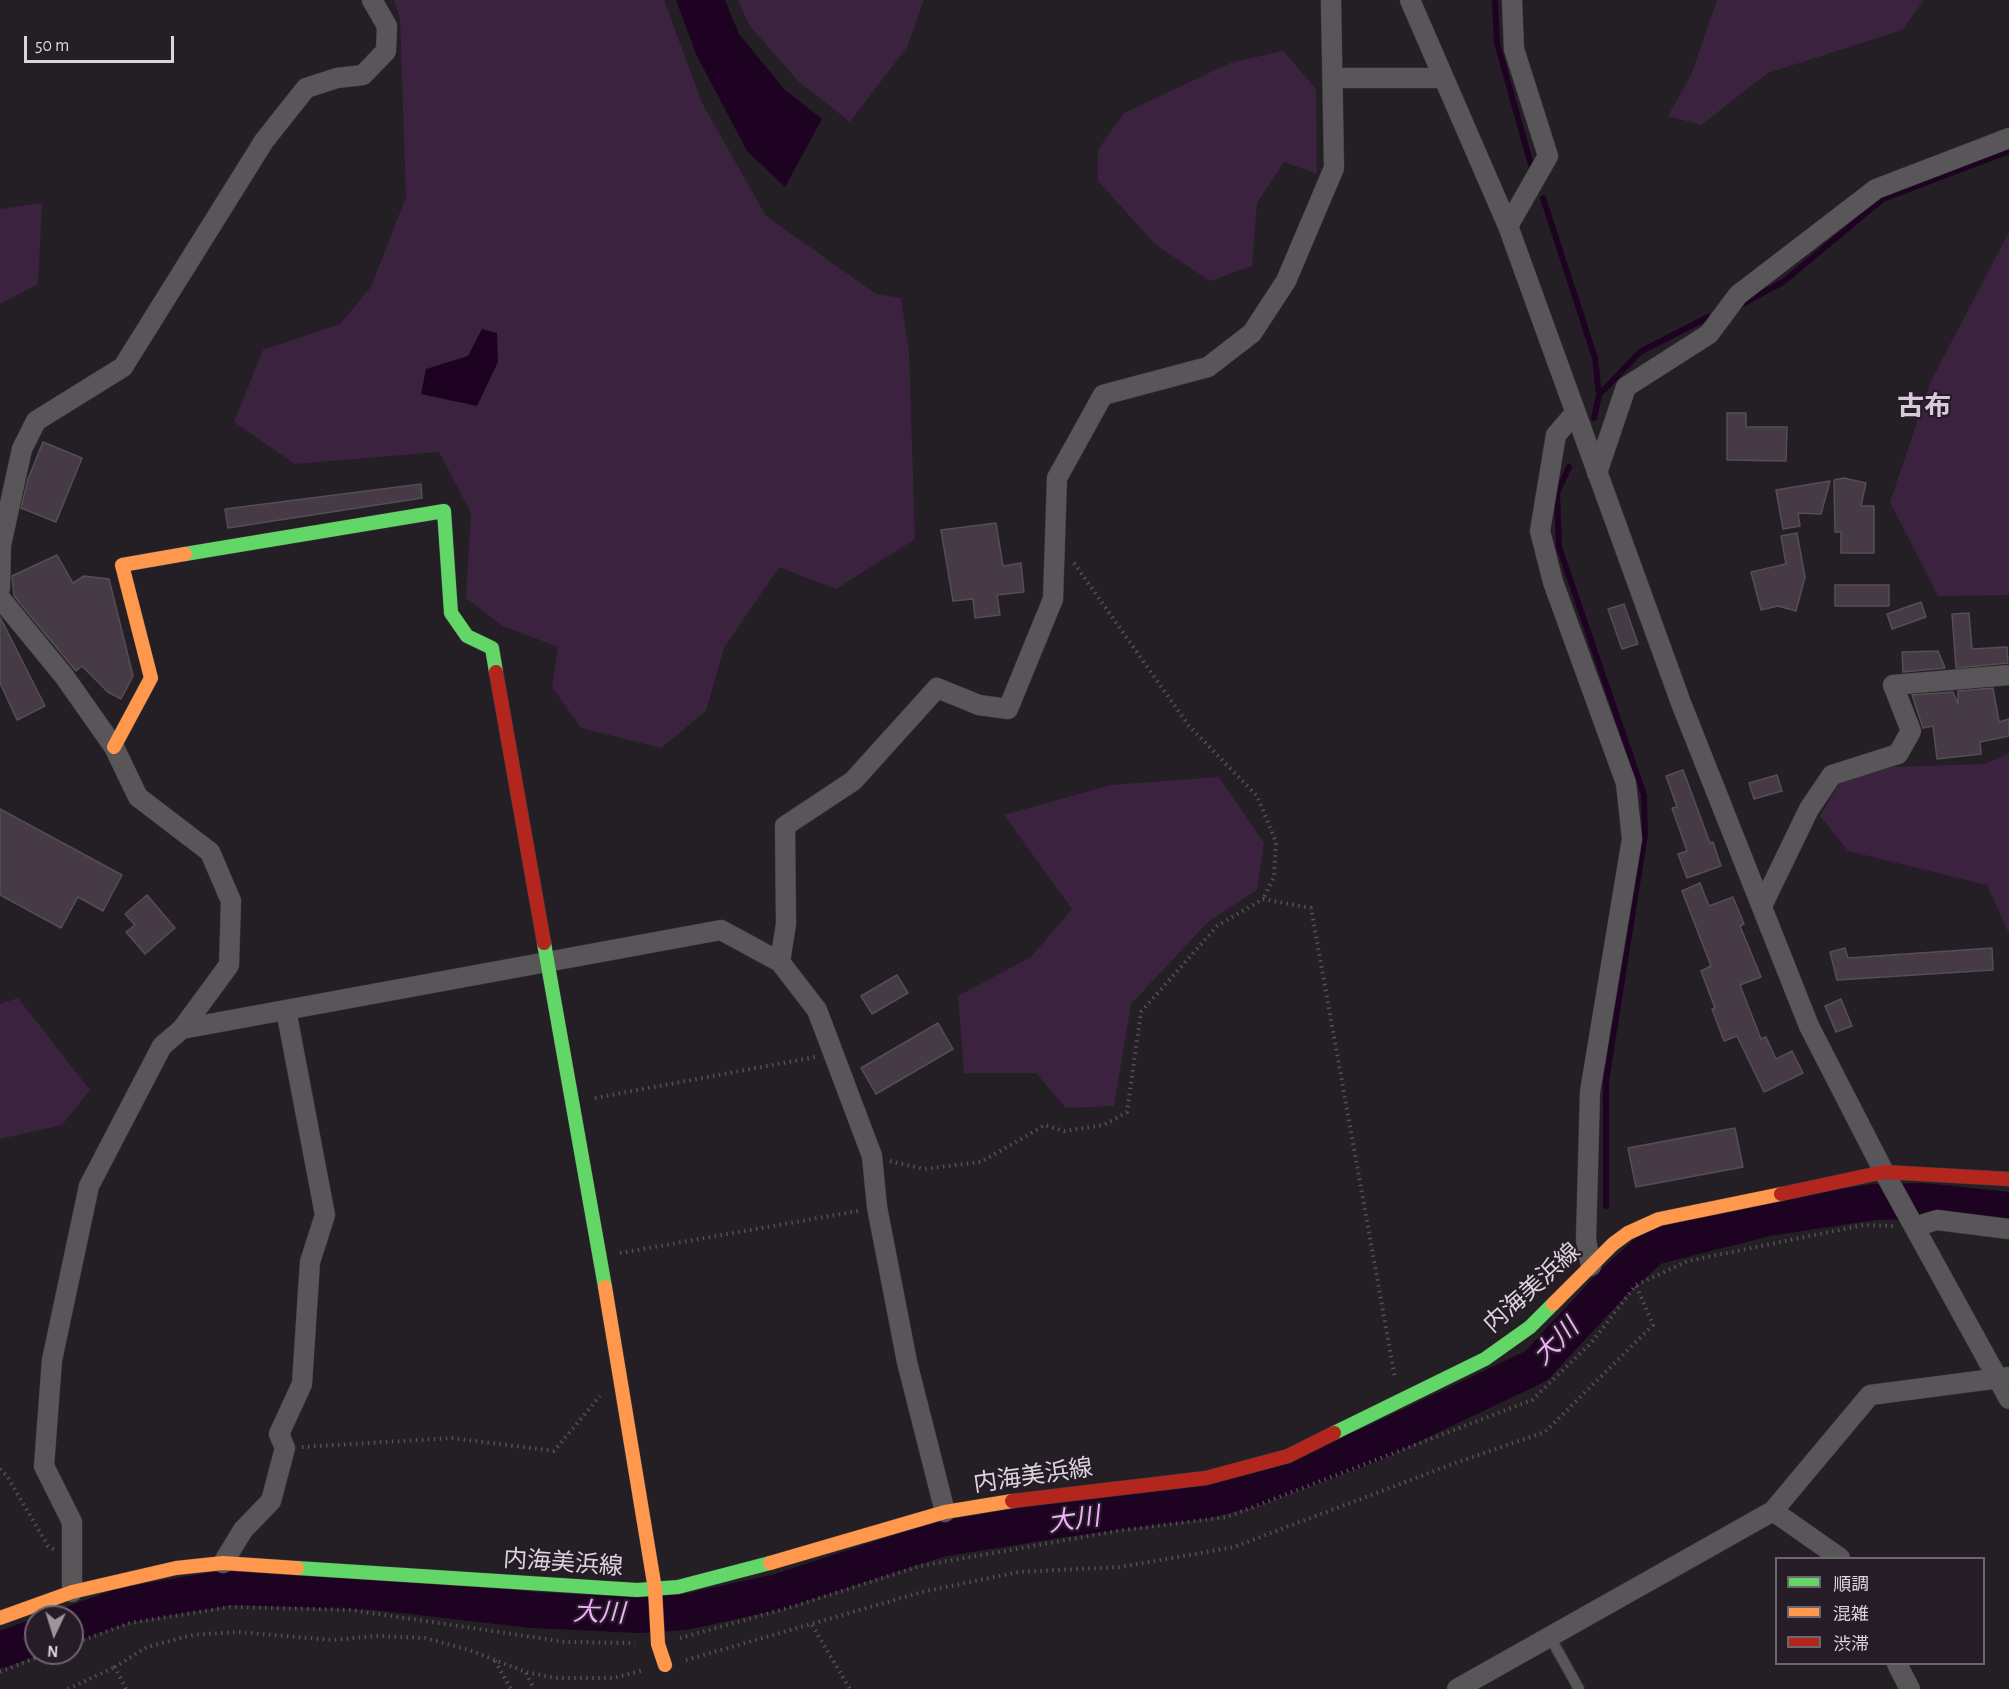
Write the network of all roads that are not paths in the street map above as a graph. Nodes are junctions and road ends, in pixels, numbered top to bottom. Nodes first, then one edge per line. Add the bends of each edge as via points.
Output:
1 (372, 0) edge
2 (1331, 0) edge
3 (1410, 0) edge
4 (1512, 0) edge
5 (1334, 78) junction
6 (1443, 78) junction
7 (2009, 138) edge
8 (1508, 226) junction
9 (1575, 413) junction
10 (1597, 473) junction
11 (0, 588) edge
12 (0, 598) edge
13 (2009, 675) edge
14 (114, 747) junction
15 (1762, 906) junction
16 (780, 962) junction
17 (546, 964) junction
18 (286, 1010) junction
19 (182, 1029) junction
20 (2009, 1179) edge
21 (1888, 1180) junction
22 (1912, 1222) junction
23 (2009, 1228) edge
24 (1591, 1266) junction
25 (2003, 1378) edge
26 (2009, 1399) edge
27 (1773, 1511) junction
28 (945, 1512) junction
29 (1839, 1557) edge
30 (223, 1563) junction
31 (655, 1589) junction
32 (72, 1592) junction
33 (0, 1618) edge
34 (1550, 1637) junction
35 (665, 1665) road end
36 (1898, 1665) edge
37 (1457, 1689) edge
38 (1579, 1689) edge
39 (1910, 1689) edge

1 - 11 street via 387,26 386,51 363,75 306,88 264,141 123,367 36,421 22,449 4,534
2 - 5 street
3 - 6 street
4 - 8 street via 1514,49 1548,156
5 - 6 street
5 - 16 street via 1334,168 1286,281 1252,333 1208,367 1103,395 1057,478 1053,599 1008,709 979,705 937,688 853,781 785,826 786,924
6 - 8 street
7 - 10 street via 1876,189 1738,295 1709,334 1626,387
8 - 9 street
9 - 10 street
9 - 24 street via 1556,435 1539,531 1553,582 1626,783 1632,839 1590,1092 1586,1240
10 - 15 street
12 - 14 street via 64,676
13 - 15 street via 1893,685 1911,731 1898,754 1832,775 1809,809
14 - 17 main road via 151,678 122,565 444,511 451,613 467,636 492,648
14 - 19 street via 138,797 210,852 231,901 229,965
15 - 21 street via 1809,1026
16 - 17 street via 721,930
16 - 28 street via 817,1010 872,1156 877,1208 907,1362
17 - 18 street
17 - 31 main road
18 - 19 street
18 - 30 street via 325,1215 309,1262 302,1384 279,1434 285,1448 271,1501 243,1530
19 - 32 street via 162,1046 89,1186 52,1360 44,1466 72,1522
20 - 21 main road, 内海美浜線
21 - 22 street
21 - 24 main road, 内海美浜線 via 1659,1219 1628,1233
22 - 23 street via 1937,1220
22 - 25 street
24 - 28 main road, 内海美浜線 via 1530,1327 1494,1353 1288,1456 1206,1478
25 - 26 street
25 - 27 street via 1870,1395
27 - 29 street
27 - 34 street
28 - 31 main road, 内海美浜線 via 731,1575
30 - 31 main road, 内海美浜線
30 - 32 main road, 内海美浜線
31 - 35 main road via 658,1644
32 - 33 main road, 内海美浜線
34 - 37 street
34 - 38 lane
36 - 39 street

